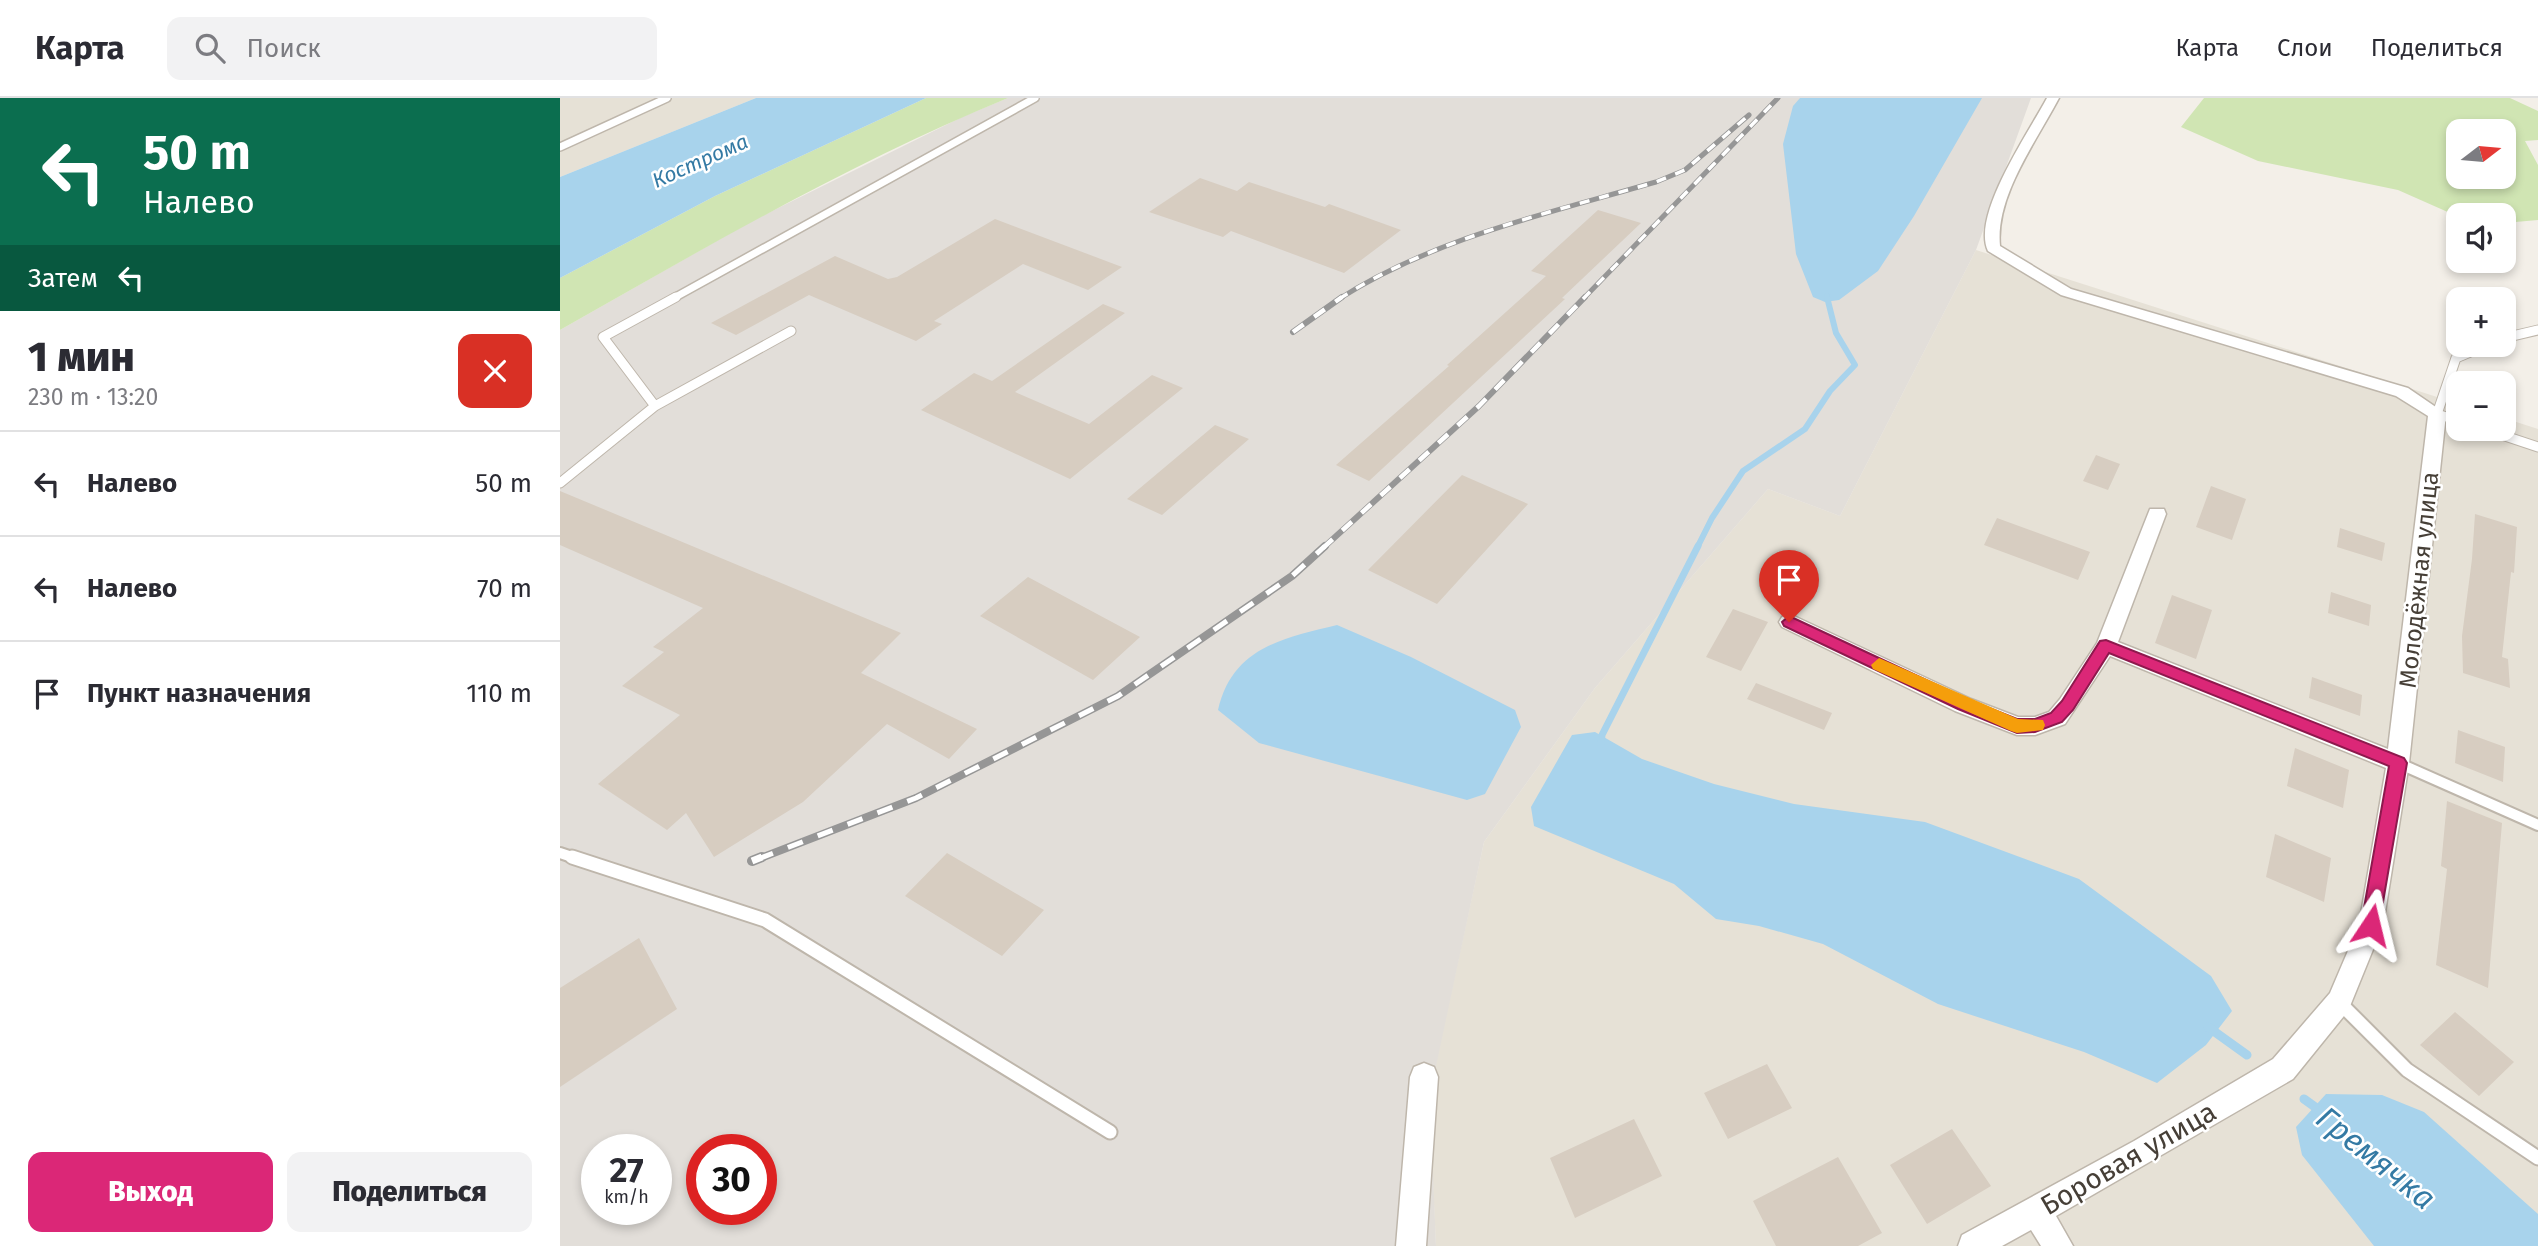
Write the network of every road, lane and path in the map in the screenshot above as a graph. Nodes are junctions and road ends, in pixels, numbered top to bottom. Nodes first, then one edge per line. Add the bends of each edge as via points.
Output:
1 (667, 98) edge
2 (1035, 98) edge
3 (2053, 98) edge
4 (560, 147) edge
5 (2538, 330) edge
6 (791, 331) dead end
7 (2516, 335) edge
8 (2458, 357) edge
9 (655, 406) junction
10 (2437, 414) junction
11 (2446, 417) edge
12 (2516, 440) edge
13 (2538, 447) edge
14 (560, 483) edge
15 (2157, 514) dead end
16 (1789, 622) dead end
17 (2106, 646) junction
18 (2398, 763) junction
19 (2538, 825) edge
20 (560, 853) edge
21 (2339, 1002) junction
22 (2283, 1069) joint
23 (1424, 1077) dead end
24 (1110, 1132) dead end
25 (2538, 1158) edge
26 (2036, 1211) junction
27 (1411, 1246) edge
28 (1973, 1246) edge
29 (2058, 1246) edge

1 - 4 lane
2 - 9 lane via 603,337
3 - 10 street via 1997,202 1991,227 1993,248 2066,292 2402,392
5 - 7 lane
6 - 9 lane
8 - 10 lane
9 - 14 lane
10 - 11 lane
10 - 18 street, Молодёжная улица
12 - 13 lane
15 - 17 street
16 - 17 street via 2017,726 2035,726 2057,718
17 - 18 street
18 - 19 lane
18 - 21 street, Молодёжная улица via 2371,925
20 - 24 lane via 765,920
21 - 22 street, Молодёжная улица
21 - 25 lane via 2407,1070
22 - 26 street, Боровая улица
23 - 27 street
26 - 28 street, Боровая улица
26 - 29 street

